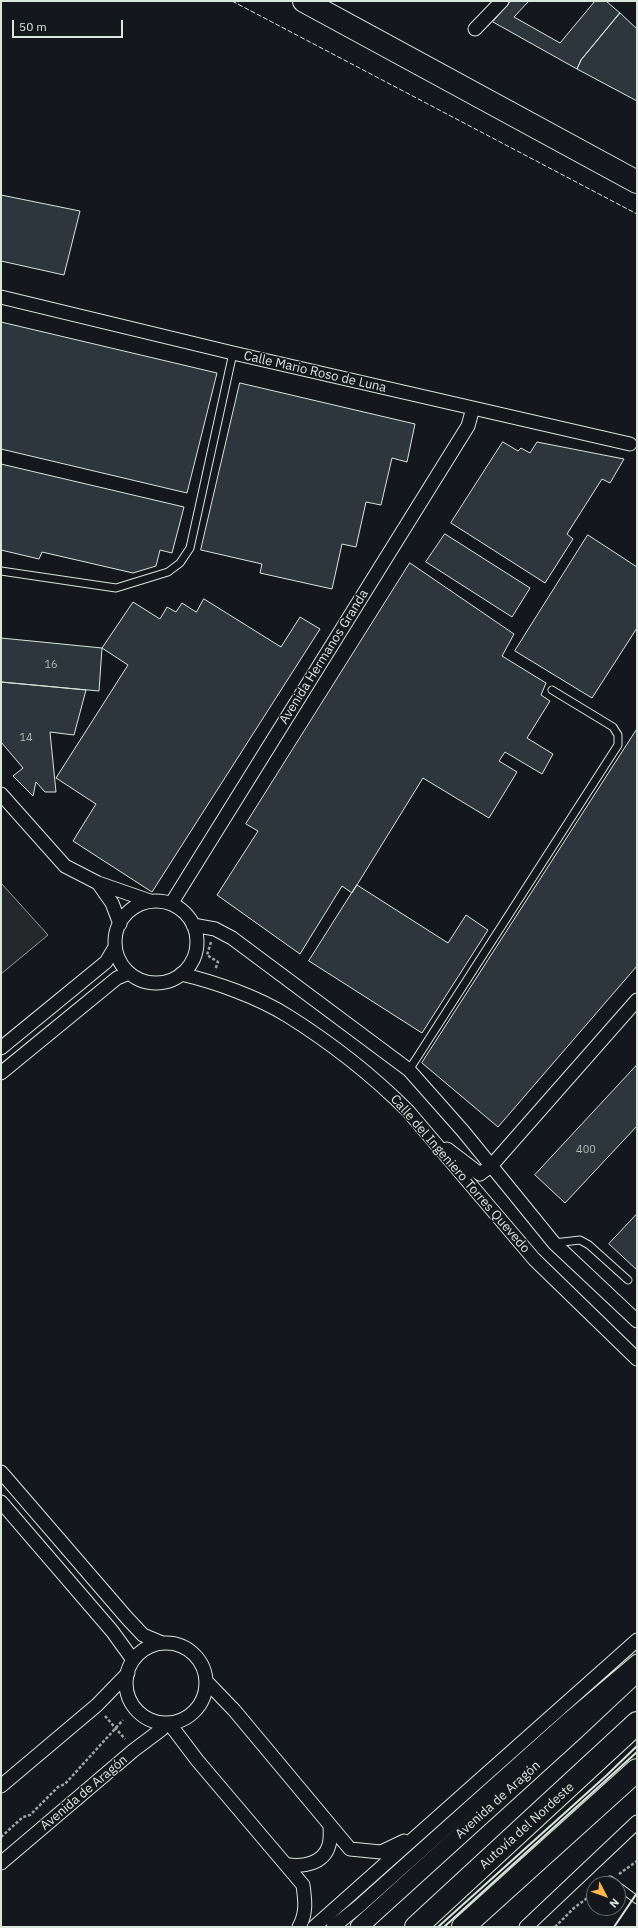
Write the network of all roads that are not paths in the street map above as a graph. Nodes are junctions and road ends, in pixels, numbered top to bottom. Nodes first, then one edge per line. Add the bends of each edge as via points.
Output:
1 (304, 1) edge
2 (502, 1) edge
3 (476, 29) dead end
4 (637, 182) edge
5 (1, 297) edge
6 (233, 353) junction
7 (473, 408) junction
8 (630, 444) dead end
9 (1, 571) edge
10 (552, 690) dead end
11 (1, 794) edge
12 (98, 883) junction
13 (150, 901) junction
14 (171, 904) junction
15 (120, 924) junction
16 (193, 926) junction
17 (115, 946) junction
18 (129, 973) junction
19 (181, 974) junction
20 (637, 1000) edge
21 (1, 1048) edge
22 (409, 1070) junction
23 (1, 1073) edge
24 (429, 1136) junction
25 (491, 1166) junction
26 (554, 1243) junction
27 (628, 1280) dead end
28 (637, 1322) edge
29 (637, 1359) edge
30 (1, 1472) edge
31 (1, 1502) edge
32 (637, 1640) edge
33 (162, 1643) junction
34 (134, 1660) junction
35 (637, 1661) edge
36 (128, 1672) junction
37 (637, 1673) edge
38 (206, 1681) junction
39 (168, 1723) junction
40 (637, 1723) edge
41 (637, 1770) edge
42 (1, 1786) edge
43 (637, 1822) edge
44 (330, 1826) junction
45 (426, 1827) junction
46 (1, 1863) edge
47 (285, 1864) junction
48 (626, 1892) edge
49 (637, 1900) edge
50 (299, 1927) edge
51 (314, 1927) edge
52 (333, 1927) edge
53 (359, 1927) edge
54 (416, 1927) edge
55 (463, 1927) edge
56 (526, 1927) edge

1 - 4 highway
2 - 3 street
5 - 6 street, Calle Mario Roso de Luna
6 - 7 street, Calle Mario Roso de Luna
6 - 9 lane via 190,548 180,563 168,572 116,588
7 - 8 street, Calle Mario Roso de Luna
7 - 14 street, Avenida Hermanos Granda via 468,426
10 - 22 lane via 613,727 618,735 618,745
11 - 12 street via 65,866
12 - 13 street
12 - 15 street via 112,903
13 - 14 street
13 - 15 street via 135,906 123,917
14 - 16 street via 188,916
15 - 17 street via 116,931
16 - 19 street via 196,936 195,952
16 - 22 street, Calle del Ingeniero Torres Quevedo via 215,928 232,938
17 - 18 street via 120,961
17 - 21 street via 106,962
18 - 19 street via 149,982 171,980
18 - 23 street via 117,978
19 - 24 street, Calle del Ingeniero Torres Quevedo via 211,981 287,1015 345,1055 390,1093
20 - 25 street
22 - 25 street, Calle del Ingeniero Torres Quevedo
24 - 25 street via 480,1174
24 - 29 street, Calle del Ingeniero Torres Quevedo via 534,1259
25 - 26 street, Calle del Ingeniero Torres Quevedo
26 - 27 lane via 580,1240
26 - 28 street, Calle del Ingeniero Torres Quevedo
30 - 33 street via 132,1624 143,1635
31 - 34 street
32 - 45 street
33 - 34 street via 146,1649
33 - 38 street via 173,1643 192,1652 204,1670
34 - 36 street
35 - 52 street
36 - 39 street via 126,1685 135,1707 154,1721
36 - 42 street via 97,1705
37 - 53 street, Avenida de Aragón
38 - 39 street via 200,1704 192,1713 181,1720
38 - 44 street via 234,1710
39 - 46 street, Avenida de Aragón
39 - 47 street
40 - 54 highway, Autovía del Nordeste
41 - 55 highway
43 - 56 street
44 - 45 street via 350,1849 381,1852
44 - 47 street via 329,1846 323,1856 311,1864
45 - 51 street
47 - 50 street via 303,1884 306,1901 304,1917
48 - 49 lane

